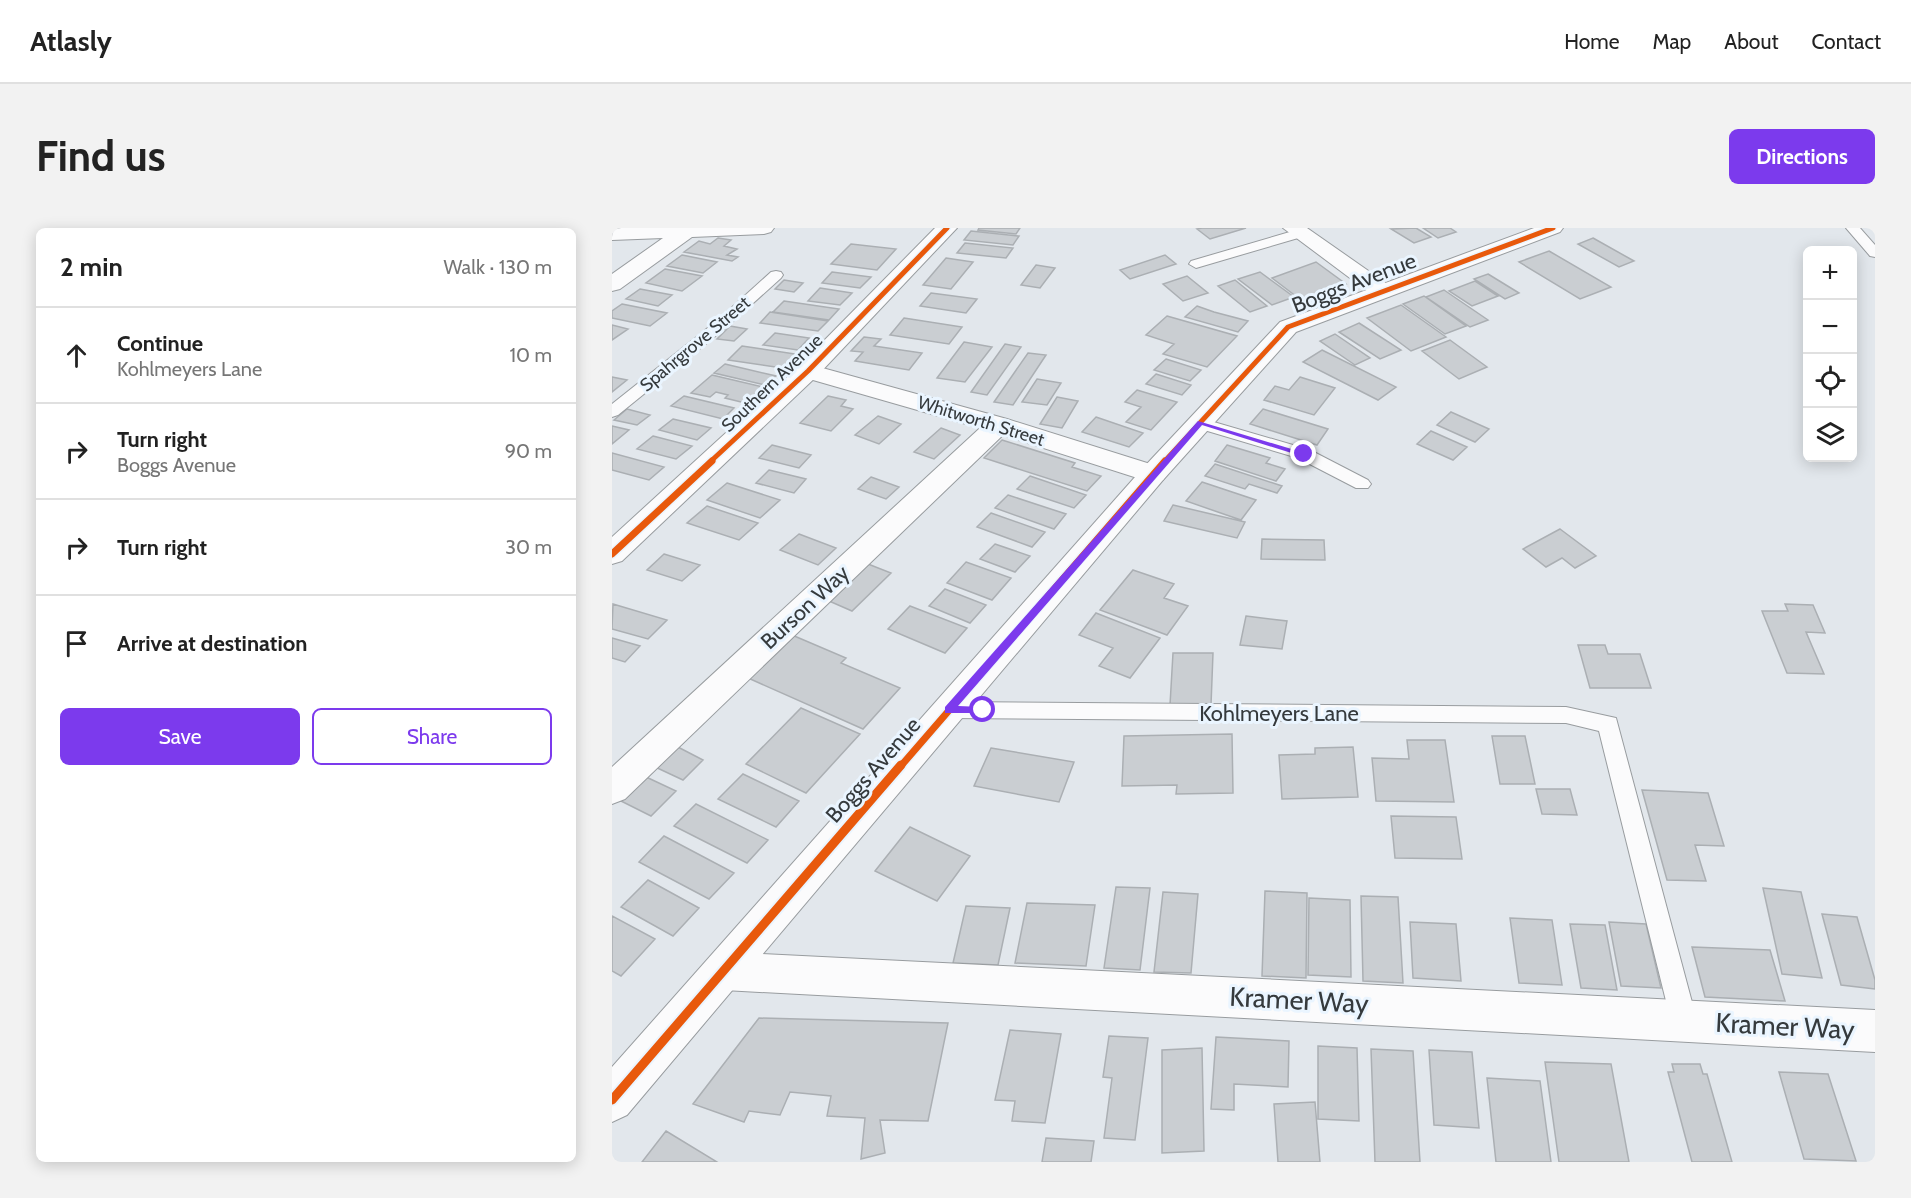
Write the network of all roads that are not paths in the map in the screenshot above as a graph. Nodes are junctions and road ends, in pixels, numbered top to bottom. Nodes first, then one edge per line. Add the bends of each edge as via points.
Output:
1 (764, 228) edge
2 (947, 228) edge
3 (1553, 228) edge
4 (1853, 228) edge
5 (689, 230) edge
6 (1296, 231) edge
7 (612, 234) edge
8 (1875, 253) edge
9 (1196, 264) dead end
10 (776, 275) dead end
11 (612, 284) edge
12 (1382, 291) junction
13 (808, 371) junction
14 (612, 412) edge
15 (1200, 423) junction
16 (998, 425) junction
17 (1153, 474) junction
18 (1362, 484) dead end
19 (612, 554) edge
20 (948, 710) junction
21 (612, 789) edge
22 (724, 970) junction
23 (1684, 1021) junction
24 (1875, 1031) edge
25 (612, 1101) edge

1 - 5 street
2 - 13 street, Southern Avenue
3 - 12 street, Boggs Avenue
4 - 8 lane
5 - 7 street
5 - 11 street
6 - 9 lane
6 - 12 street
10 - 14 lane, Spahrgrove Street
12 - 15 street, Boggs Avenue via 1288,327
13 - 16 street, Whitworth Street
13 - 19 street, Southern Avenue
15 - 17 street, Boggs Avenue
15 - 18 lane via 1304,454
16 - 17 street, Whitworth Street
16 - 21 street, Burson Way
17 - 20 street, Boggs Avenue
20 - 22 street, Boggs Avenue
20 - 23 lane, Kohlmeyers Lane via 1566,715 1608,724
22 - 23 street, Kramer Way
22 - 25 street, Boggs Avenue
23 - 24 street, Kramer Way

